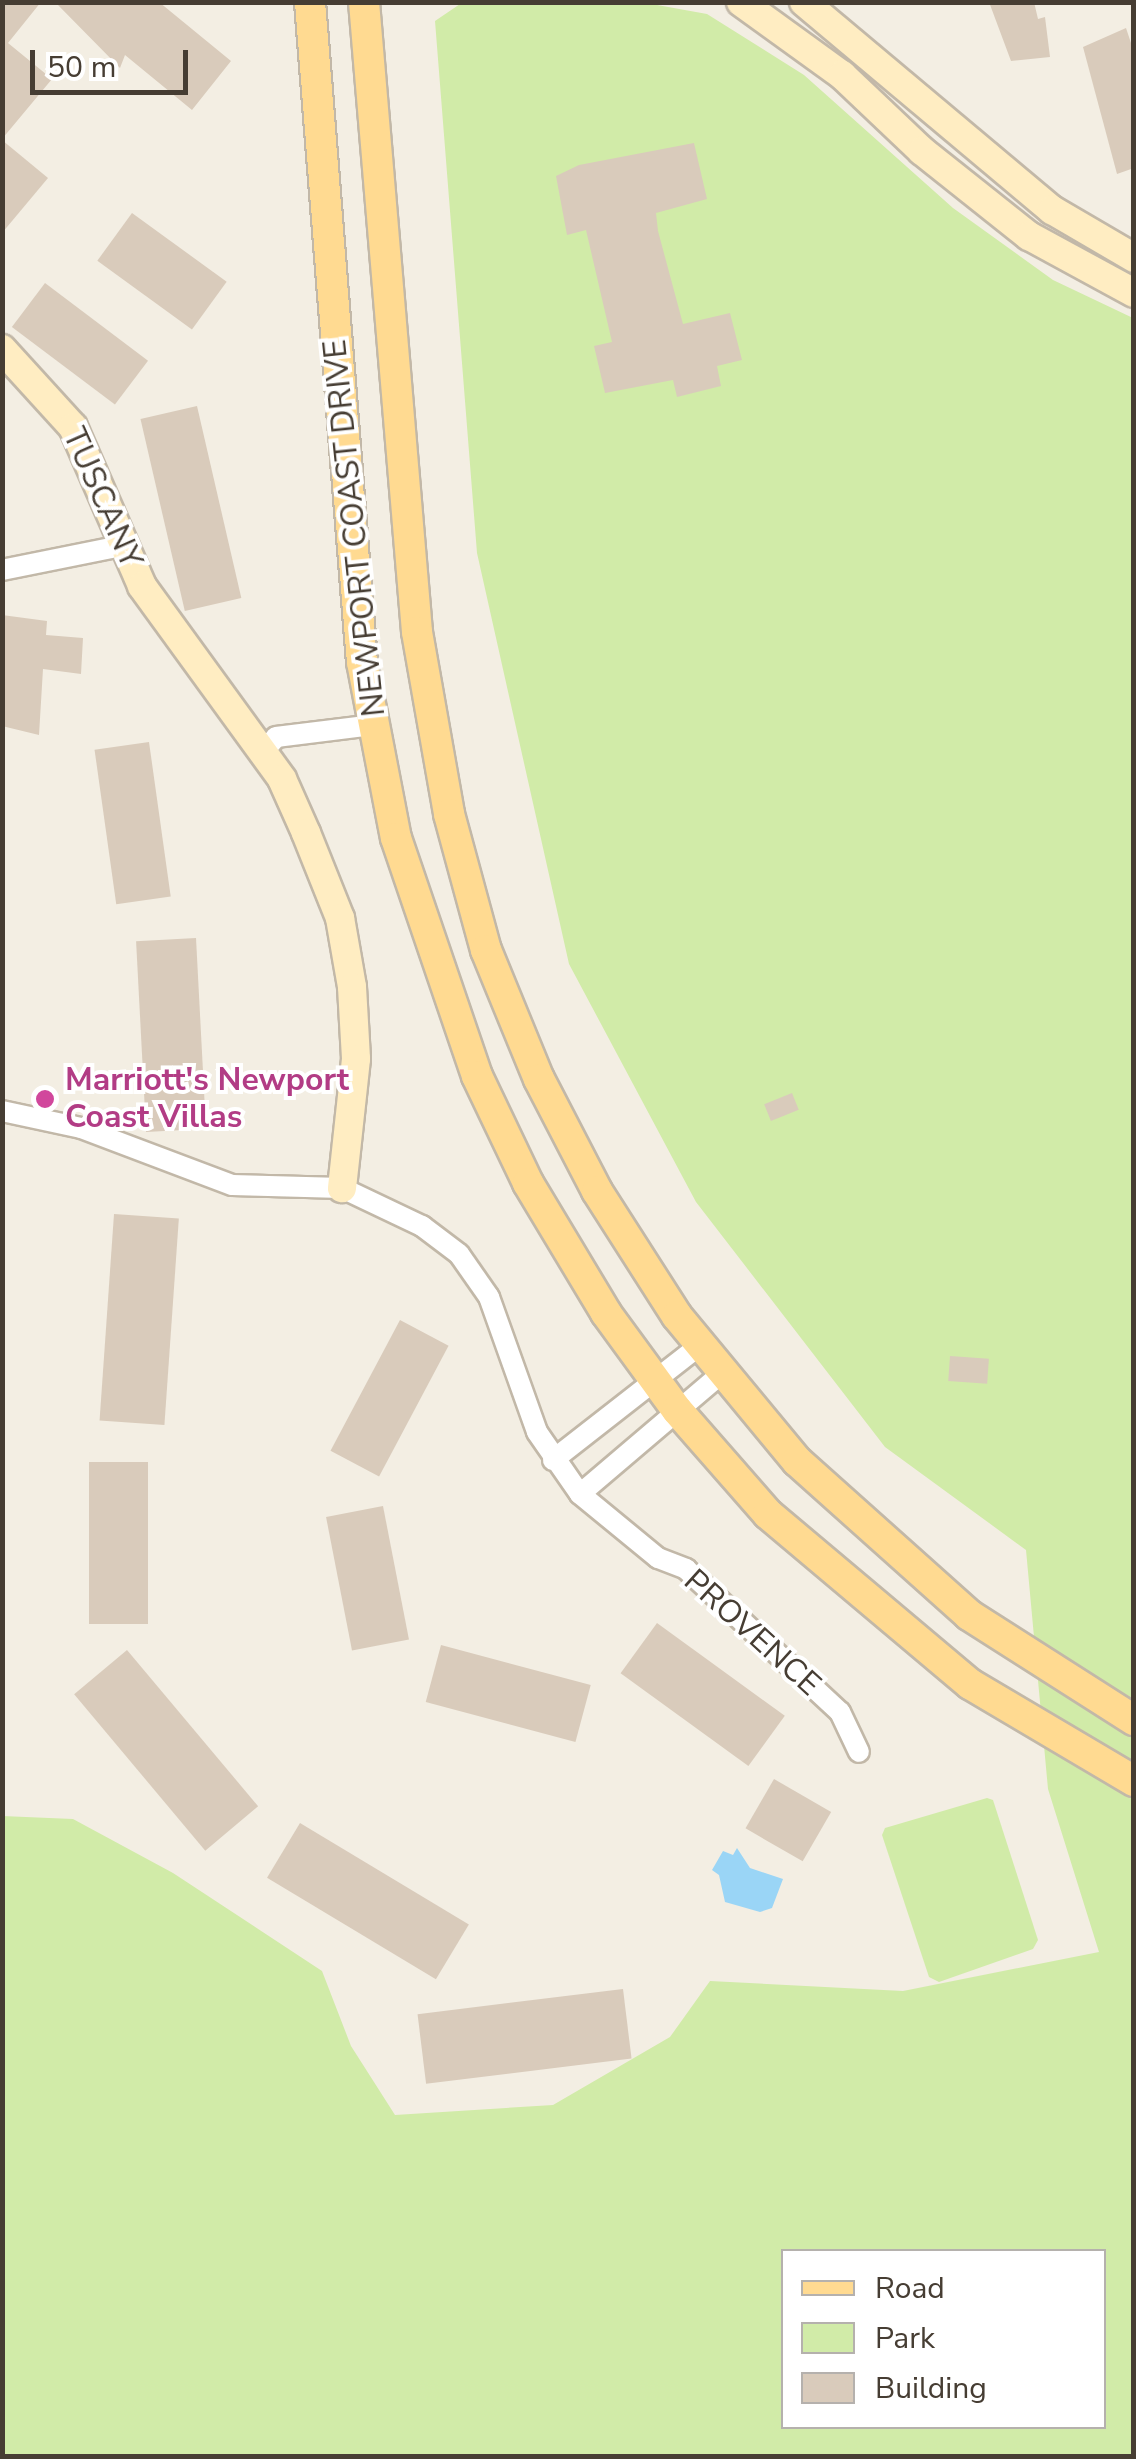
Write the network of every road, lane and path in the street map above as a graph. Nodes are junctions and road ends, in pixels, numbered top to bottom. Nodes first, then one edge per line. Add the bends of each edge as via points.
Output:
1 (310, 2) edge
2 (364, 2) edge
3 (741, 2) edge
4 (804, 2) edge
5 (1052, 210) junction
6 (1029, 236) junction
7 (1134, 258) edge
8 (1134, 293) edge
9 (2, 350) edge
10 (121, 546) junction
11 (2, 570) edge
12 (374, 725) junction
13 (264, 751) junction
14 (2, 1111) edge
15 (342, 1188) junction
16 (699, 1346) junction
17 (720, 1374) junction
18 (656, 1381) junction
19 (677, 1410) junction
20 (553, 1460) junction
21 (580, 1494) junction
22 (1134, 1720) edge
23 (859, 1752) dead end
24 (1134, 1781) edge

1 - 12 main road, NEWPORT COAST DRIVE via 360,644
2 - 16 main road, NEWPORT COAST DRIVE via 416,632 450,814 486,950 539,1079 597,1192
3 - 6 street via 842,75 922,151
4 - 5 street
5 - 6 street
5 - 7 street
6 - 8 street
9 - 10 street, TUSCANY via 74,427
10 - 11 street
10 - 13 street, TUSCANY via 142,586
12 - 13 street via 276,737
12 - 18 main road, NEWPORT COAST DRIVE via 396,838 477,1076 528,1182 606,1313
13 - 15 street, TUSCANY via 340,918 356,1059
14 - 15 street, PROVENCE via 80,1128 232,1185
15 - 20 street, PROVENCE via 422,1226 459,1254 489,1298
16 - 17 main road, NEWPORT COAST DRIVE
16 - 18 street
17 - 19 street
17 - 22 main road, NEWPORT COAST DRIVE via 797,1461 914,1571 1071,1684
18 - 19 main road, NEWPORT COAST DRIVE
18 - 20 street
19 - 21 street
19 - 24 main road, NEWPORT COAST DRIVE via 768,1514 868,1604 970,1684
20 - 21 street, PROVENCE
21 - 23 street, PROVENCE via 658,1558 686,1570 840,1712

